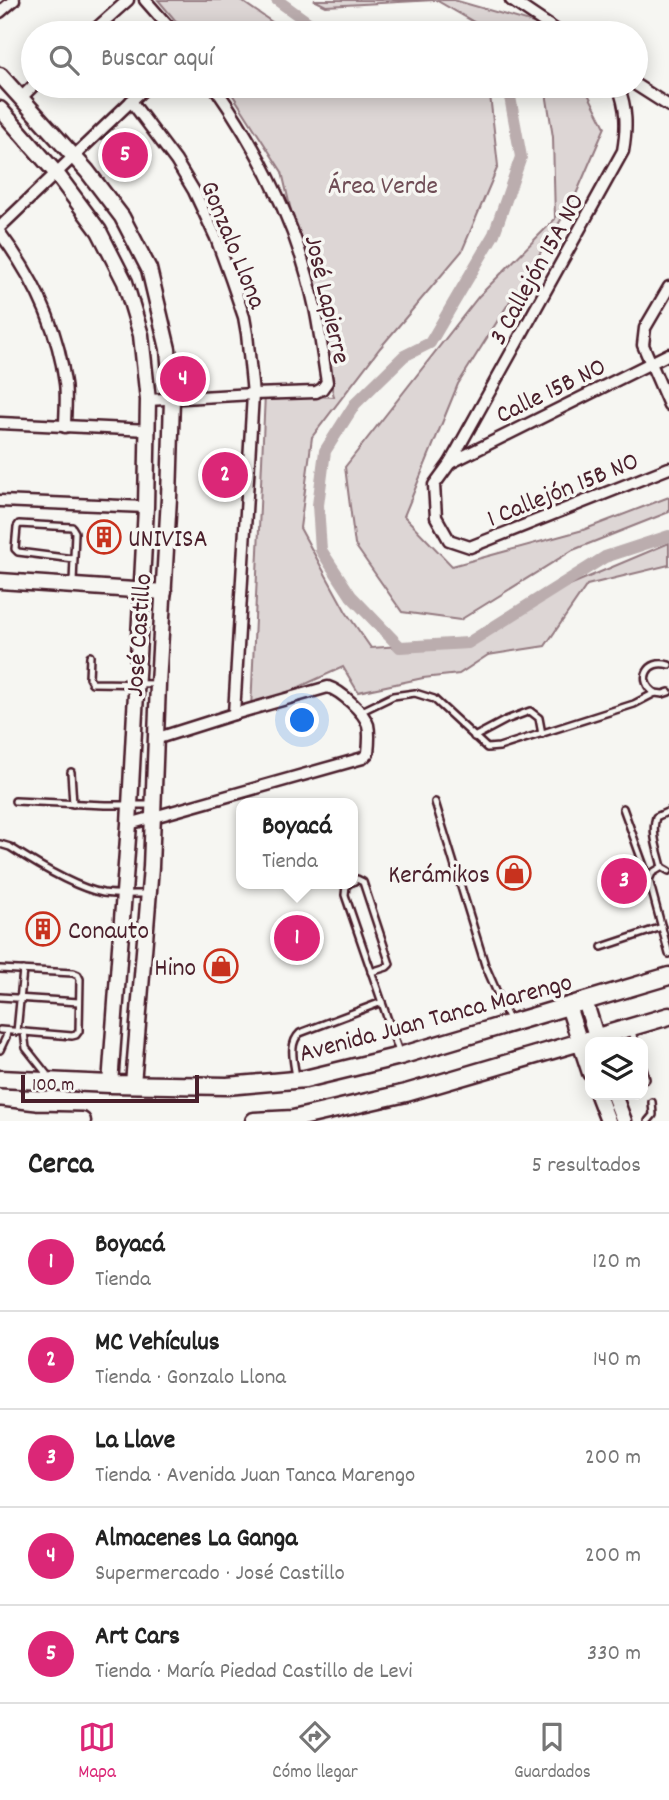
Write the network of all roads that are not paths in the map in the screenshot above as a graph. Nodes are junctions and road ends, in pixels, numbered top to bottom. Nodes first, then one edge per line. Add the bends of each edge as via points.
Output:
1 (13, 0) edge
2 (128, 0) edge
3 (145, 0) edge
4 (511, 0) edge
5 (0, 12) edge
6 (104, 21) edge
7 (163, 21) edge
8 (542, 21) edge
9 (0, 75) edge
10 (648, 93) edge
11 (21, 98) joint
12 (134, 98) edge
13 (222, 98) edge
14 (622, 98) edge
15 (131, 101) junction
16 (669, 106) edge
17 (0, 109) edge
18 (74, 156) junction
19 (57, 173) junction
20 (0, 227) edge
21 (0, 233) edge
22 (669, 287) edge
23 (669, 354) edge
24 (650, 363) junction
25 (253, 394) junction
26 (172, 399) junction
27 (148, 400) junction
28 (669, 405) edge
29 (0, 423) edge
30 (65, 427) junction
31 (149, 430) junction
32 (450, 463) junction
33 (669, 468) edge
34 (0, 501) edge
35 (146, 507) junction
36 (470, 547) joint
37 (73, 559) junction
38 (0, 582) edge
39 (73, 586) junction
40 (142, 590) junction
41 (164, 592) junction
42 (90, 656) dead end
43 (669, 665) edge
44 (136, 683) junction
45 (158, 684) junction
46 (669, 692) edge
47 (655, 693) junction
48 (360, 712) junction
49 (234, 714) junction
50 (542, 734) junction
51 (474, 737) junction
52 (155, 739) junction
53 (71, 772) dead end
54 (15, 801) dead end
55 (435, 802) dead end
56 (73, 804) junction
57 (129, 806) junction
58 (623, 808) dead end
59 (153, 811) junction
60 (669, 811) edge
61 (129, 824) junction
62 (0, 844) edge
63 (662, 867) junction
64 (669, 871) edge
65 (358, 880) edge
66 (649, 880) junction
67 (346, 889) edge
68 (148, 894) junction
69 (124, 895) junction
70 (662, 928) junction
71 (602, 947) dead end
72 (669, 954) edge
73 (0, 969) edge
74 (23, 970) junction
75 (371, 972) junction
76 (669, 976) edge
77 (0, 998) edge
78 (20, 998) junction
79 (585, 1001) junction
80 (79, 1002) junction
81 (382, 1002) junction
82 (568, 1006) junction
83 (669, 1016) edge
84 (510, 1023) junction
85 (0, 1030) edge
86 (7, 1031) junction
87 (21, 1032) junction
88 (633, 1034) edge
89 (596, 1037) edge
90 (611, 1037) edge
91 (585, 1040) edge
92 (580, 1041) junction
93 (0, 1050) edge
94 (400, 1056) junction
95 (585, 1057) edge
96 (0, 1079) edge
97 (296, 1080) junction
98 (53, 1082) junction
99 (110, 1084) junction
100 (133, 1084) junction
101 (600, 1100) edge
102 (616, 1100) edge
103 (652, 1102) dead end
104 (0, 1116) edge
105 (27, 1120) edge
106 (82, 1121) edge
107 (254, 1121) edge
108 (608, 1121) edge
109 (624, 1121) edge
110 (648, 1121) edge

1 - 5 street
2 - 6 street
3 - 7 street
4 - 8 street
9 - 11 street, José Castillo
10 - 16 street
11 - 18 street, José Castillo
12 - 15 street
13 - 25 street, José Lapierre via 252,144 286,216 315,308 327,382 316,392
14 - 32 street, 3 Callejón 15A NO via 626,130 623,151
15 - 18 street
15 - 25 street, Gonzalo Llona via 176,161 216,238 244,317
17 - 19 street, José Castillo
18 - 19 street
18 - 26 street, José Castillo via 122,217 149,269 168,349
19 - 20 street
19 - 27 street, José Castillo via 99,230 125,282 141,335
21 - 30 street via 36,290 50,324 65,384
22 - 24 street via 645,328 643,345
23 - 24 street, Calle 15B NO
24 - 28 street
24 - 32 street, Calle 15B NO
25 - 26 street, José Lapierre
25 - 49 street, Gonzalo Llona
26 - 27 street, José Lapierre
26 - 41 street, José Castillo
27 - 31 street, José Castillo
29 - 30 street
30 - 31 street
31 - 35 street, José Castillo
32 - 36 street, 3 Callejón 15A NO via 434,485 436,517 449,540
33 - 36 street, 1 Callejón 15B NO
34 - 35 street
35 - 40 street, José Castillo
37 - 37 lane via 72,527 17,527 18,552
37 - 39 lane
38 - 39 street
39 - 40 street
40 - 41 street
40 - 44 street, José Castillo
41 - 45 street, José Castillo
42 - 44 lane via 90,682
43 - 47 lane via 659,663 648,670 646,683
44 - 45 lane
44 - 57 street, José Castillo
45 - 52 street, José Castillo
46 - 47 lane
47 - 50 lane
48 - 49 street via 328,687
48 - 51 lane via 393,696 415,693 434,699
48 - 59 street via 368,723 366,756
49 - 52 street
50 - 51 lane via 487,748
50 - 51 lane via 539,718 530,711
52 - 59 street, José Castillo
53 - 56 lane
54 - 56 lane
55 - 84 lane via 485,965
56 - 57 lane
57 - 59 lane
57 - 61 street, José Castillo
58 - 66 lane
59 - 61 street
59 - 68 street, José Castillo
60 - 63 lane via 656,817 655,823
61 - 69 street, José Castillo
62 - 69 lane via 85,888
63 - 64 lane
63 - 66 lane
65 - 75 lane via 363,882 390,964
66 - 70 lane
67 - 75 lane
68 - 69 lane
68 - 100 street, José Castillo
69 - 99 street, José Castillo
70 - 71 lane
70 - 72 lane
73 - 74 lane
74 - 78 lane
74 - 80 lane via 76,974
75 - 81 lane
76 - 79 main road, Avenida Juan Tanca Marengo
77 - 78 lane
78 - 80 lane
78 - 87 lane
79 - 82 main road, Avenida Juan Tanca Marengo
79 - 89 street
80 - 87 lane via 79,1031 74,1036
81 - 94 lane
81 - 97 lane via 294,1038
82 - 84 main road, Avenida Juan Tanca Marengo
82 - 92 street
83 - 88 main road
84 - 94 main road, Avenida Juan Tanca Marengo
85 - 86 lane
86 - 87 lane
86 - 93 lane
87 - 98 lane via 26,1048
88 - 90 main road
91 - 92 main road
92 - 95 street
92 - 107 main road via 406,1093 293,1119
94 - 97 main road, Avenida Juan Tanca Marengo
96 - 98 main road, Avenida Juan Tanca Marengo
97 - 100 main road, Avenida Juan Tanca Marengo via 227,1086
98 - 99 main road, Avenida Juan Tanca Marengo
99 - 100 main road, Avenida Juan Tanca Marengo
101 - 108 street
102 - 109 street
103 - 110 lane via 653,1115
104 - 105 main road
105 - 106 main road

